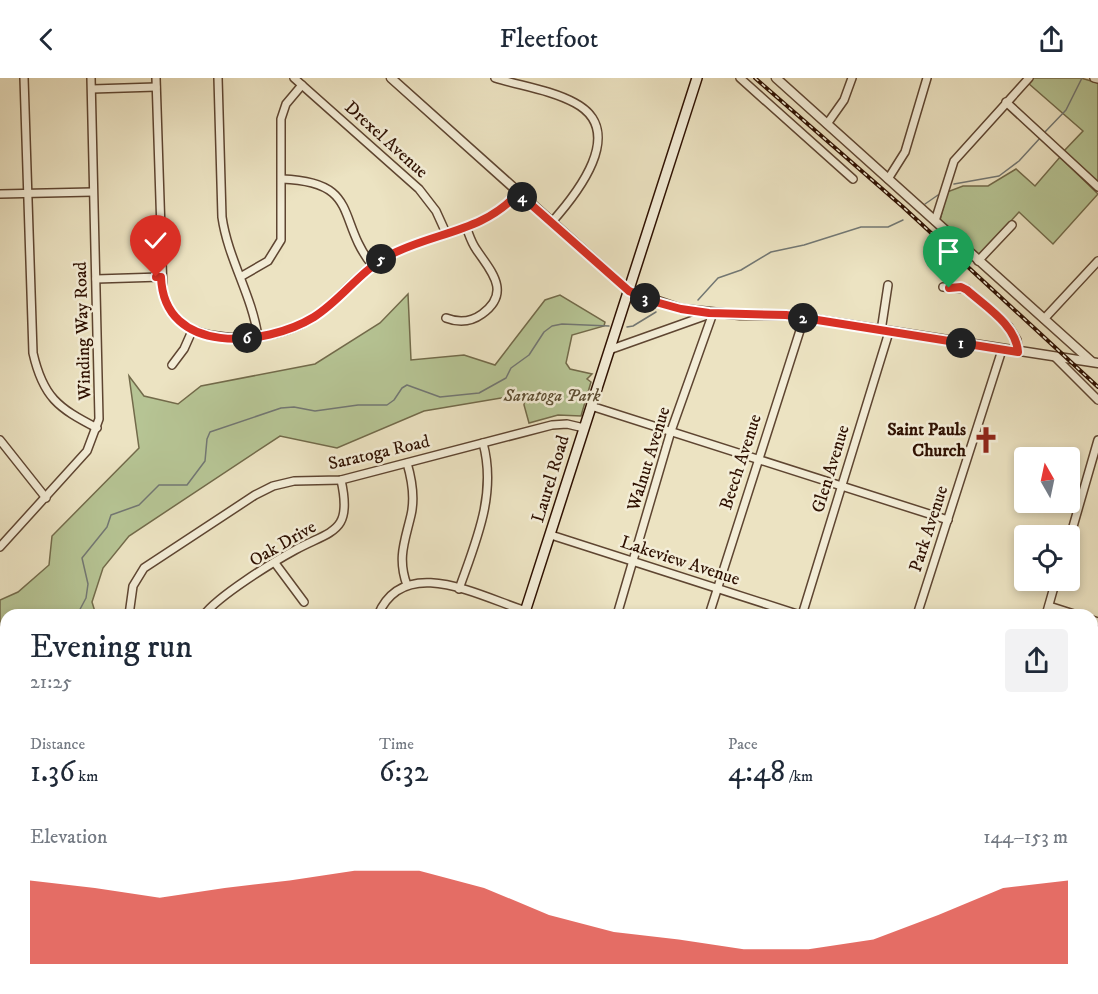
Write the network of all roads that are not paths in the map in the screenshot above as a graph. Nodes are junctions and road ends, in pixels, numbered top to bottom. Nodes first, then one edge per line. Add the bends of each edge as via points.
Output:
1 (24, 78) edge
2 (91, 78) edge
3 (156, 78) edge
4 (218, 78) edge
5 (294, 78) edge
6 (495, 78) edge
7 (697, 78) edge
8 (740, 78) edge
9 (776, 78) edge
10 (852, 78) edge
11 (927, 78) edge
12 (1029, 78) edge
13 (393, 79) edge
14 (302, 85) junction
15 (156, 87) junction
16 (92, 89) junction
17 (1006, 102) junction
18 (827, 124) junction
19 (282, 179) junction
20 (853, 179) dead end
21 (888, 179) junction
22 (1098, 187) edge
23 (93, 192) junction
24 (518, 193) junction
25 (0, 194) edge
26 (28, 194) junction
27 (936, 221) junction
28 (551, 223) junction
29 (1011, 225) dead end
30 (466, 227) junction
31 (446, 233) junction
32 (978, 261) junction
33 (1098, 261) edge
34 (372, 266) junction
35 (242, 276) junction
36 (161, 277) junction
37 (96, 279) junction
38 (888, 285) dead end
39 (943, 287) dead end
40 (629, 291) junction
41 (712, 313) junction
42 (446, 318) dead end
43 (804, 318) junction
44 (1044, 319) junction
45 (192, 330) junction
46 (885, 331) junction
47 (258, 337) junction
48 (1073, 345) junction
49 (609, 350) junction
50 (1002, 350) junction
51 (1018, 352) junction
52 (1056, 358) junction
53 (1070, 360) junction
54 (172, 365) dead end
55 (1096, 365) edge
56 (1098, 400) edge
57 (591, 406) junction
58 (97, 428) junction
59 (584, 428) junction
60 (671, 431) junction
61 (0, 440) edge
62 (1098, 440) edge
63 (483, 443) junction
64 (757, 460) junction
65 (407, 463) junction
66 (341, 480) junction
67 (840, 487) junction
68 (46, 498) junction
69 (948, 520) junction
70 (1073, 525) edge
71 (551, 534) junction
72 (1, 544) edge
73 (633, 562) junction
74 (275, 563) junction
75 (407, 585) junction
76 (459, 590) junction
77 (717, 590) junction
78 (1053, 591) edge
79 (304, 602) dead end
80 (1049, 606) junction
81 (130, 609) edge
82 (210, 609) edge
83 (382, 609) edge
84 (514, 609) edge
85 (526, 609) edge
86 (618, 609) edge
87 (711, 609) edge
88 (781, 609) edge
89 (803, 609) edge
90 (919, 609) edge
91 (1048, 609) edge
92 (1058, 609) edge

1 - 26 street
2 - 16 street, Winding Way Road
3 - 15 street
4 - 35 street via 222,217 226,239
5 - 14 street, Drexel Avenue
6 - 28 street via 573,102 584,109 593,123 597,145 586,177
7 - 40 main road, Laurel Road
8 - 20 street
9 - 18 street
10 - 18 street via 844,100
11 - 21 street via 906,152
12 - 17 street
13 - 24 street
14 - 19 street via 286,104 281,119
14 - 31 street, Drexel Avenue via 419,189
15 - 16 street
15 - 36 street
16 - 23 street, Winding Way Road
17 - 22 street
17 - 27 street via 954,161
18 - 21 street
19 - 34 street via 315,183 338,198 348,213 358,245
19 - 35 street via 283,229 279,246 268,261
21 - 27 street
23 - 26 street
23 - 37 street, Winding Way Road
24 - 28 street
24 - 30 street via 495,215
25 - 26 street
26 - 58 street via 37,371 51,398
27 - 32 street
28 - 40 street
29 - 32 street
30 - 31 street
30 - 42 street via 495,276 496,292 492,309 479,317 467,321
31 - 34 street
32 - 44 street
33 - 44 street
34 - 47 street via 312,318 290,329
35 - 47 street
36 - 37 street
36 - 45 street via 169,310
37 - 58 street, Winding Way Road via 100,407
38 - 46 street, Glen Avenue
39 - 51 street via 967,290 1009,327 1017,339
40 - 41 street via 681,309
40 - 49 main road, Laurel Road
41 - 43 street
41 - 49 street
41 - 60 street, Walnut Avenue
43 - 46 street
43 - 64 street, Beech Avenue
44 - 48 street
45 - 47 street via 224,337
45 - 54 street
46 - 50 street
46 - 67 street, Glen Avenue
48 - 53 street
48 - 55 street
49 - 57 main road, Laurel Road
50 - 51 street
50 - 69 street, Park Avenue
51 - 52 street
52 - 53 street
52 - 56 street
53 - 55 street
57 - 59 main road, Laurel Road
57 - 60 street
58 - 68 street, Winding Way Road via 87,451
59 - 63 street, Saratoga Road via 552,425
59 - 71 main road, Laurel Road
60 - 64 street
60 - 73 street, Walnut Avenue
61 - 68 street
62 - 70 street
63 - 65 street, Saratoga Road
63 - 76 street via 489,492
64 - 67 street
64 - 77 street, Beech Avenue
65 - 66 street, Saratoga Road
65 - 75 street via 412,507 400,553
66 - 74 street, Oak Drive via 345,507 336,527 324,539
66 - 81 street, Saratoga Road via 294,481 255,495 141,572 133,586
67 - 69 street
67 - 89 street, Glen Avenue
68 - 72 street, Winding Way Road
69 - 90 street, Park Avenue
71 - 73 street, Lakeview Avenue
71 - 85 main road, Laurel Road
73 - 77 street, Lakeview Avenue
73 - 86 street, Walnut Avenue
74 - 79 street
74 - 82 street, Oak Drive
75 - 76 street via 427,581
75 - 83 street via 388,598
76 - 84 street
77 - 87 street, Beech Avenue
77 - 88 street, Lakeview Avenue
78 - 80 street
80 - 91 street
80 - 92 street

